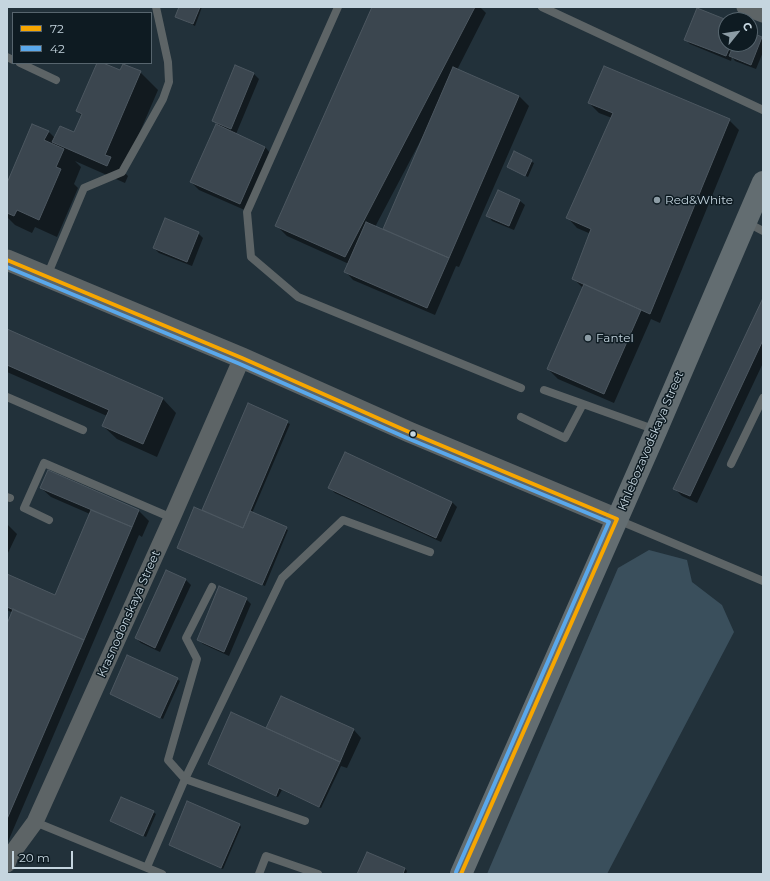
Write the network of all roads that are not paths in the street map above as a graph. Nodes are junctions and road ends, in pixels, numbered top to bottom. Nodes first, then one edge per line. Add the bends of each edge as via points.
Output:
1 (156, 7) edge
2 (338, 7) edge
3 (542, 7) edge
4 (745, 7) edge
5 (763, 14) edge
6 (22, 64) edge
7 (56, 80) dead end
8 (763, 110) edge
9 (763, 182) edge
10 (754, 226) edge
11 (7, 260) edge
12 (46, 277) junction
13 (242, 358) junction
14 (521, 388) dead end
15 (544, 390) dead end
16 (7, 397) edge
17 (763, 398) edge
18 (583, 404) junction
19 (521, 417) dead end
20 (82, 430) dead end
21 (656, 431) junction
22 (731, 464) dead end
23 (172, 518) junction
24 (617, 519) junction
25 (49, 520) dead end
26 (430, 552) dead end
27 (763, 581) edge
28 (212, 587) dead end
29 (185, 779) junction
30 (305, 821) dead end
31 (35, 822) junction
32 (7, 864) edge
33 (147, 867) junction
34 (162, 874) edge
35 (259, 874) edge
36 (318, 874) edge
37 (461, 874) edge

1 - 12 lane via 168,62 169,82 163,99 122,172 84,188
2 - 14 lane via 247,212 251,257 298,297
3 - 8 lane
4 - 5 street
6 - 7 lane
9 - 10 main road, Khlebozavodskaya Street
10 - 21 main road, Khlebozavodskaya Street
11 - 12 street
12 - 13 street
13 - 23 street, Krasnodonskaya Street
13 - 24 street via 409,432
15 - 18 lane
16 - 20 lane
17 - 22 lane
18 - 19 lane via 564,438
18 - 21 lane
21 - 24 main road, Khlebozavodskaya Street
23 - 25 lane via 44,463 24,508
23 - 31 street, Krasnodonskaya Street
24 - 27 lane
24 - 37 main road, Khlebozavodskaya Street
26 - 29 lane via 343,520 282,578
28 - 29 lane via 186,638 197,658 168,760
29 - 30 lane
29 - 33 lane
31 - 32 street, Krasnodonskaya Street
31 - 33 lane
33 - 34 lane
35 - 36 lane via 266,856

